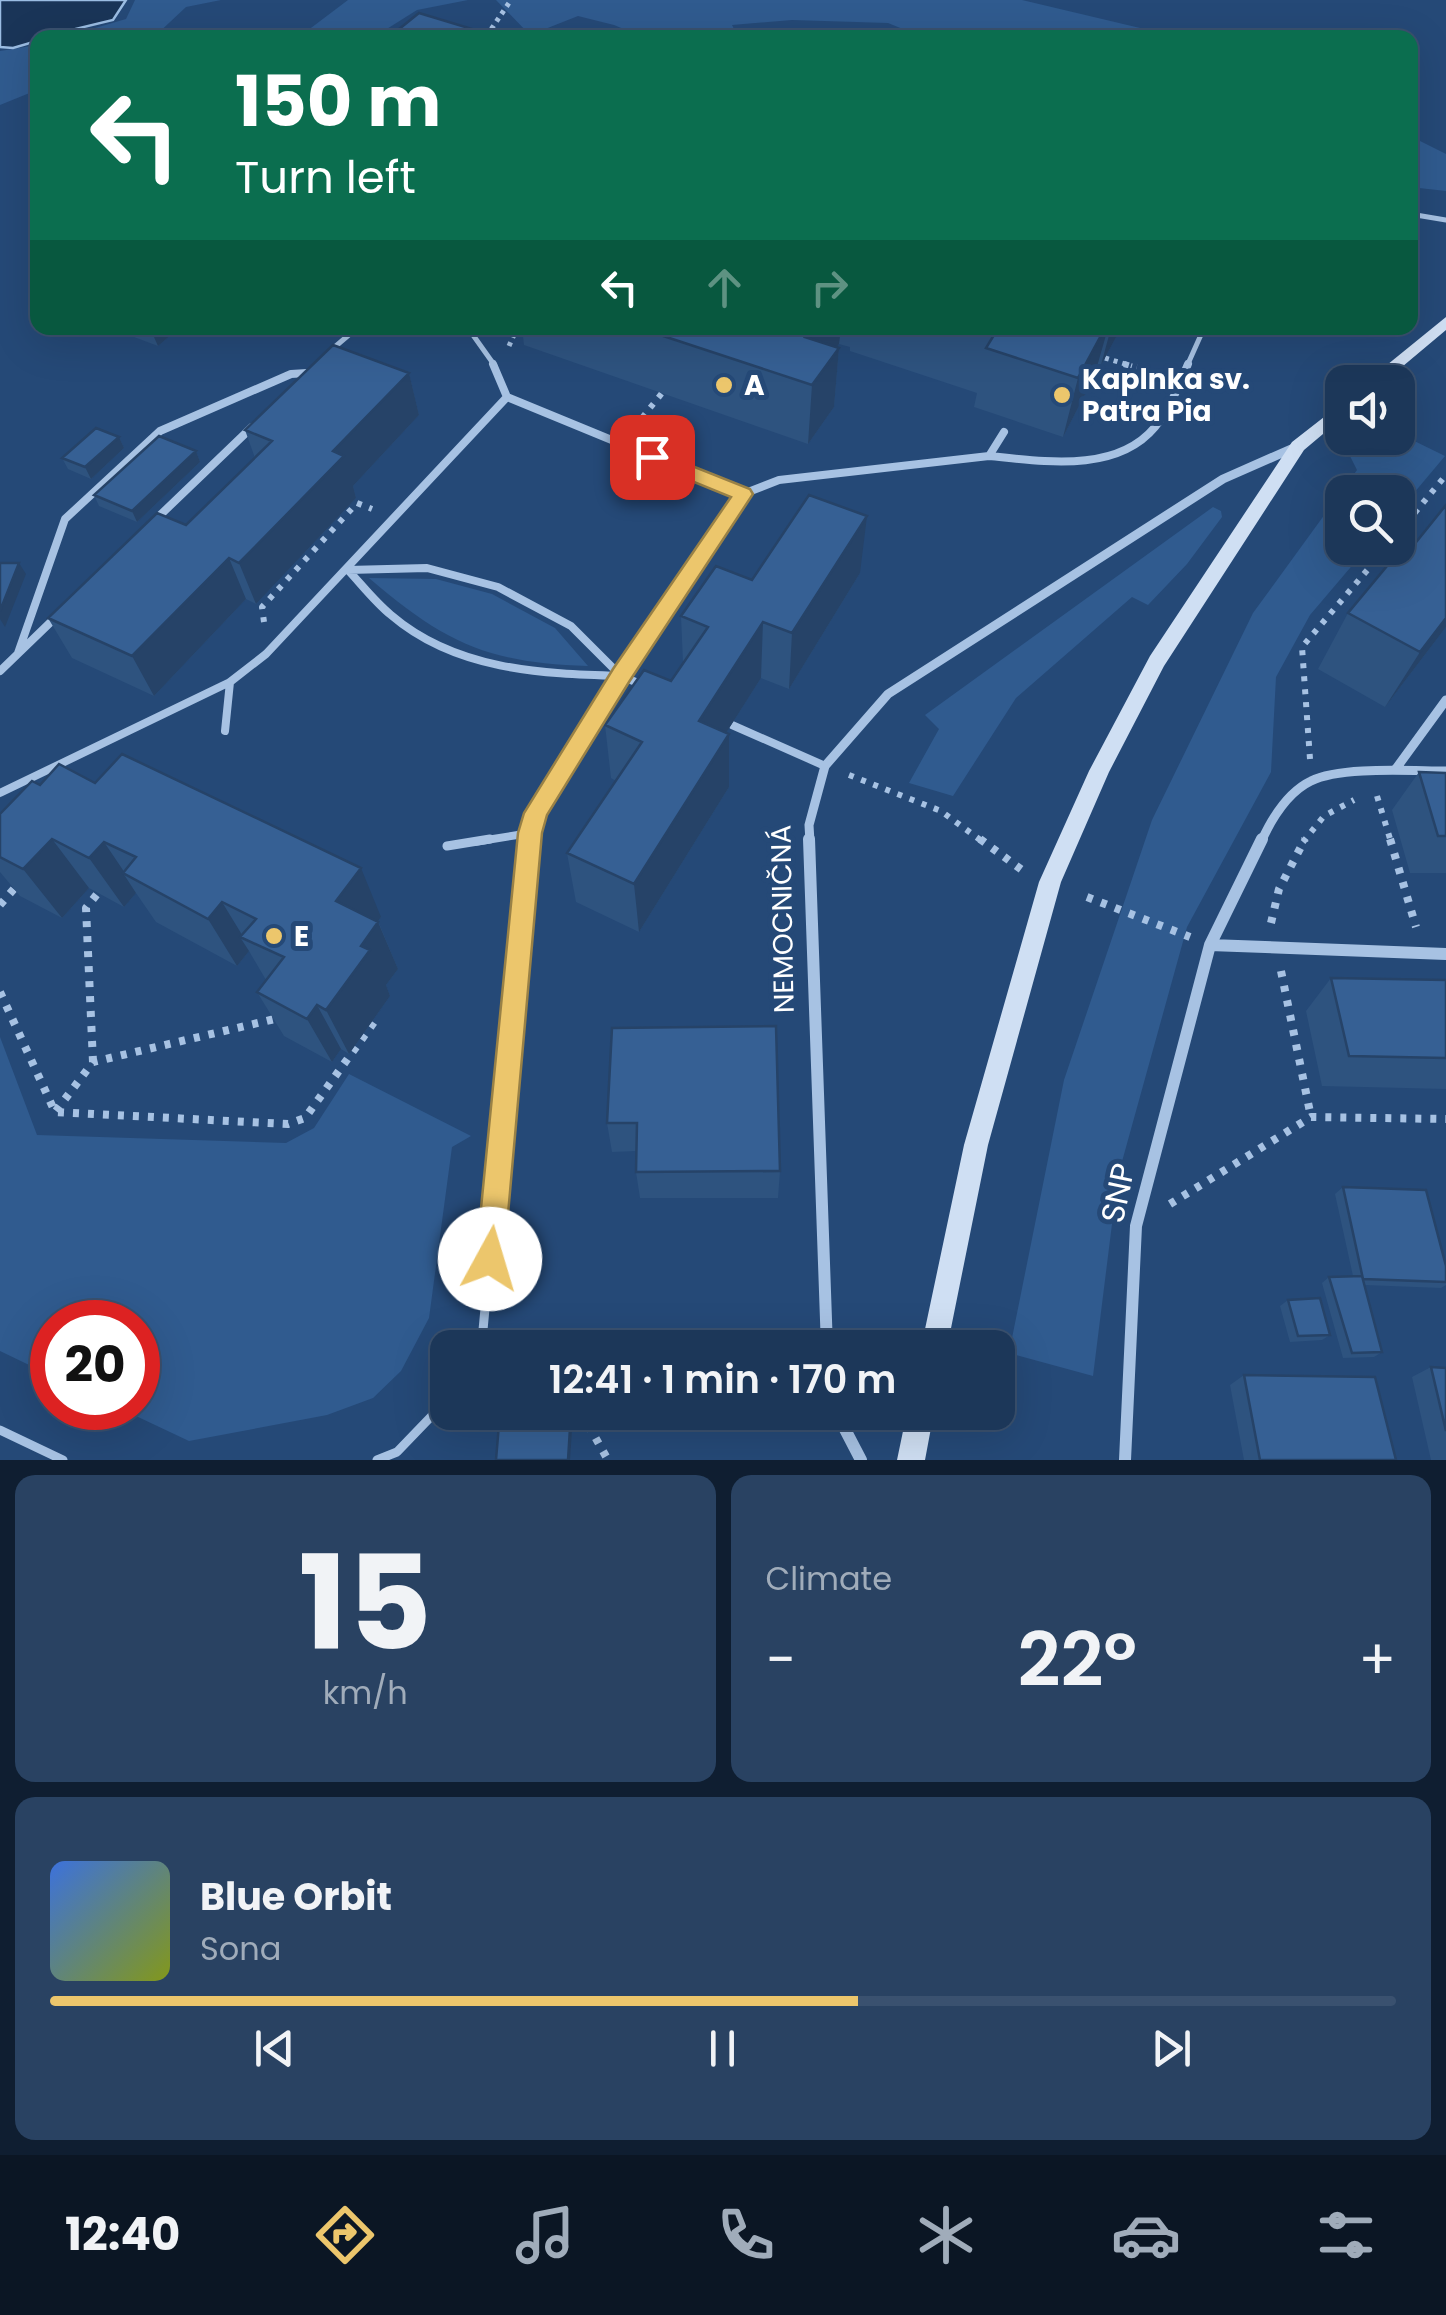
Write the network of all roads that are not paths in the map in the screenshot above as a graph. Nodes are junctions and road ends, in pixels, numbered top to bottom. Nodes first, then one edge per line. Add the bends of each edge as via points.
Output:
1 (1418, 215) edge
2 (1446, 220) edge
3 (1446, 322) edge
4 (349, 335) edge
5 (473, 335) edge
6 (1201, 335) edge
7 (328, 354) edge
8 (1394, 365) edge
9 (293, 386) edge
10 (508, 398) junction
11 (266, 413) edge
12 (1325, 423) edge
13 (1004, 432) dead end
14 (1298, 446) junction
15 (989, 456) junction
16 (743, 494) junction
17 (141, 534) edge
18 (348, 570) junction
19 (72, 601) edge
20 (17, 655) junction
21 (0, 672) edge
22 (621, 676) junction
23 (230, 682) junction
24 (657, 691) edge
25 (1446, 700) edge
26 (732, 725) edge
27 (226, 731) dead end
28 (825, 766) junction
29 (1394, 770) junction
30 (1446, 771) edge
31 (0, 793) edge
32 (530, 833) junction
33 (448, 846) dead end
34 (1210, 945) junction
35 (1446, 954) edge
36 (483, 1330) edge
37 (826, 1330) edge
38 (938, 1330) edge
39 (430, 1418) edge
40 (0, 1430) edge
41 (845, 1430) edge
42 (917, 1430) edge
43 (64, 1460) edge
44 (377, 1460) edge
45 (861, 1460) edge
46 (911, 1460) edge
47 (1124, 1460) edge

1 - 2 lane
3 - 8 street
4 - 7 lane
5 - 10 lane
6 - 15 lane via 1154,430 1125,452 1081,459
9 - 20 lane via 310,370 160,431 65,519
10 - 16 lane
10 - 18 lane
11 - 17 lane
12 - 14 street, NEMOCNIČNÁ
13 - 15 lane
14 - 28 street, NEMOCNIČNÁ via 1223,479 888,694
14 - 38 street, NEMOCNIČNÁ via 1157,661 1050,882 976,1145
15 - 16 lane via 779,480
16 - 22 lane
18 - 22 lane via 396,620 448,651 541,675
18 - 22 lane via 427,568 498,587 571,626
18 - 23 lane
19 - 20 lane
20 - 21 lane
22 - 24 lane
22 - 32 lane
23 - 27 lane
23 - 31 lane
25 - 29 street
26 - 28 lane
28 - 37 street, NEMOCNIČNÁ via 809,825
29 - 30 street
29 - 34 street, SNP via 1312,781 1274,814
32 - 33 lane
32 - 36 lane
34 - 35 street
34 - 47 street, SNP via 1136,1226
39 - 44 lane via 397,1452
40 - 43 lane
41 - 45 street
42 - 46 street

